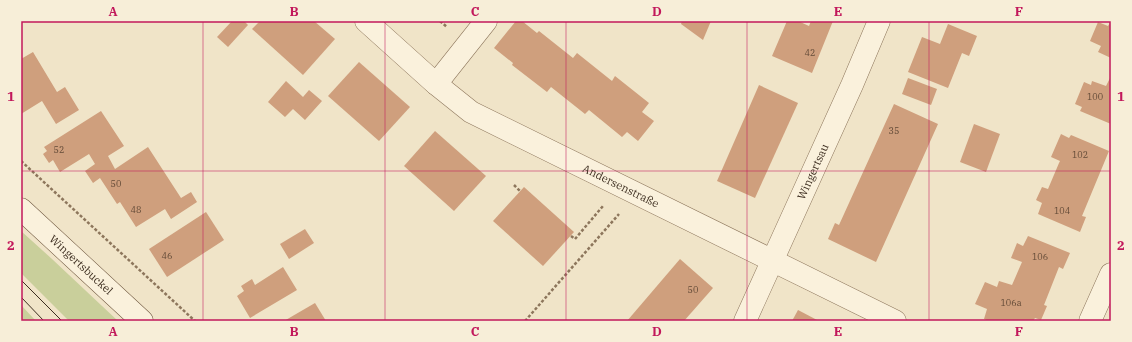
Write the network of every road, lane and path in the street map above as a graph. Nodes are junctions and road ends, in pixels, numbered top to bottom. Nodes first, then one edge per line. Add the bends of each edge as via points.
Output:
1 (366, 21) edge
2 (486, 21) edge
3 (878, 21) edge
4 (436, 84) junction
5 (21, 161) edge
6 (514, 185) dead end
7 (629, 190) junction
8 (520, 191) dead end
9 (21, 208) edge
10 (571, 236) dead end
11 (771, 261) junction
12 (1111, 274) edge
13 (142, 321) edge
14 (195, 321) edge
15 (525, 321) edge
16 (745, 321) edge
17 (895, 321) edge
18 (1090, 321) edge

1 - 4 street, Andersenstraße
2 - 4 street
3 - 11 street, Wingertsau via 852,85
4 - 7 street, Andersenstraße via 471,112
5 - 14 path
6 - 8 path
7 - 10 path via 575,239
7 - 11 street, Andersenstraße
7 - 15 path
9 - 13 street, Wingertsbuckel
11 - 16 street, Wingertsau
11 - 17 street, Andersenstraße
12 - 18 street

